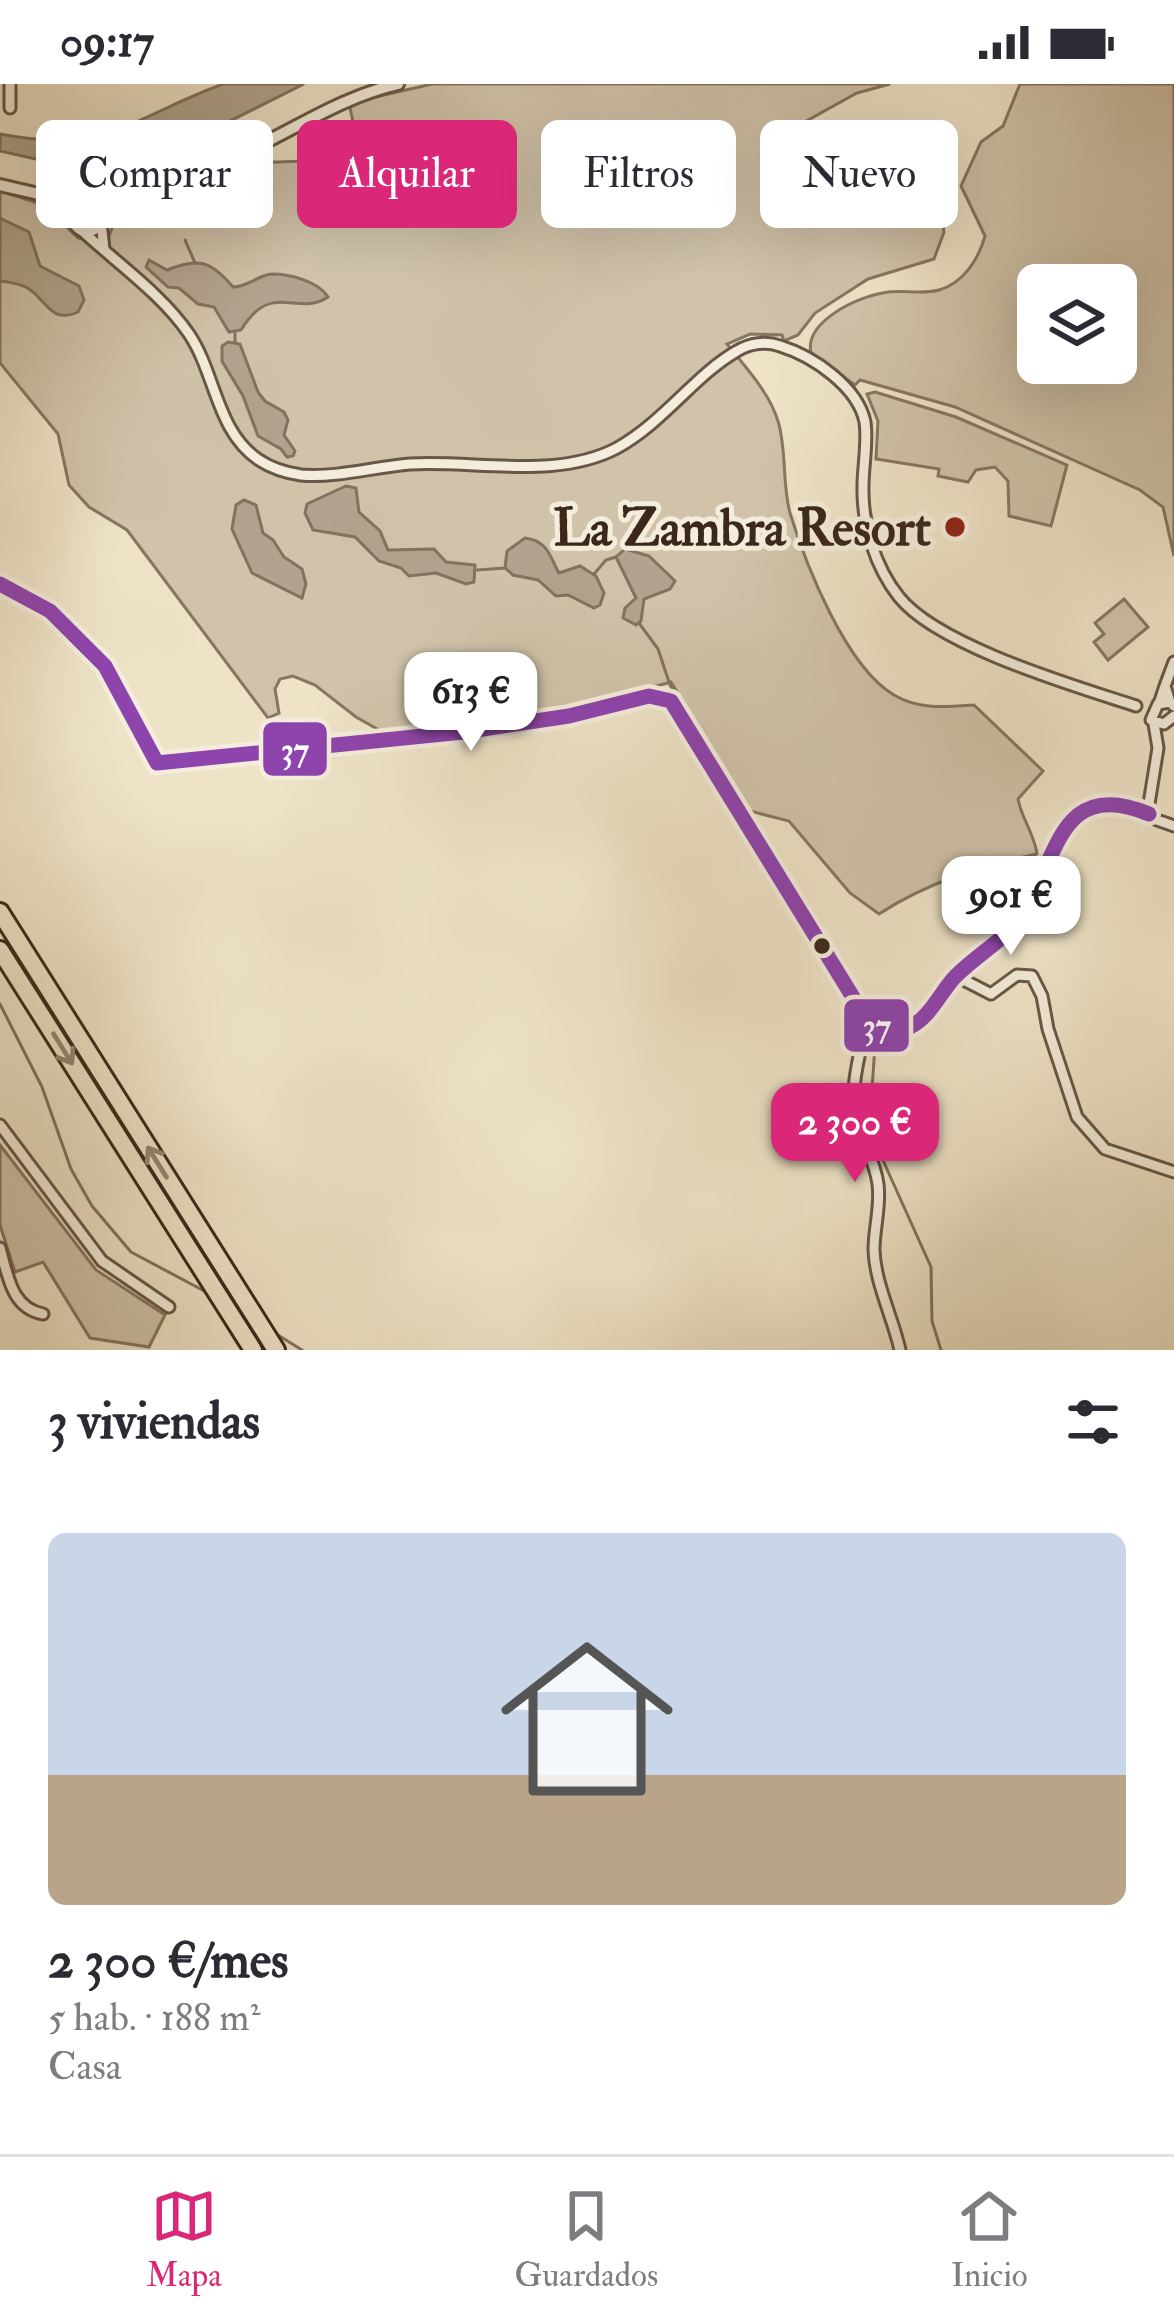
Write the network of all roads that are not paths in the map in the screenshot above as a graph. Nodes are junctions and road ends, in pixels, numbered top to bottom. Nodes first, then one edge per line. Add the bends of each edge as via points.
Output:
1 (10, 84) edge
2 (398, 84) edge
3 (10, 108) dead end
4 (273, 136) edge
5 (0, 185) edge
6 (36, 195) edge
7 (79, 228) edge
8 (101, 228) edge
9 (107, 254) junction
10 (0, 584) edge
11 (1174, 662) edge
12 (1168, 705) edge
13 (1136, 706) junction
14 (1174, 717) edge
15 (1153, 721) junction
16 (1148, 791) junction
17 (1121, 805) junction
18 (1149, 814) junction
19 (1174, 826) edge
20 (0, 912) edge
21 (0, 950) edge
22 (956, 976) junction
23 (871, 1023) junction
24 (2, 1131) edge
25 (1174, 1172) edge
26 (0, 1248) edge
27 (6, 1286) edge
28 (169, 1307) dead end
29 (43, 1314) dead end
30 (253, 1350) edge
31 (276, 1350) edge
32 (901, 1350) edge

1 - 3 street
2 - 4 street via 345,99
5 - 6 street
7 - 9 street
8 - 9 street
9 - 13 street via 185,328 238,439 258,460 296,474 584,460 641,432 736,351 763,343 796,352 859,404 868,528 900,598 962,640
10 - 23 street via 50,611 90,649 153,760 165,764 463,732 649,696 670,701
11 - 12 street
12 - 13 street
12 - 15 street
13 - 15 street
14 - 15 street
15 - 16 street via 1158,748
16 - 17 street
16 - 18 street
17 - 18 street
17 - 22 street via 1090,807 1067,822 1025,912
18 - 19 street
31 -> 20 highway
21 -> 30 highway
22 - 23 street via 919,1022 894,1030
22 - 25 street via 991,994 1017,975 1032,976 1077,1117 1105,1149
23 - 32 street via 858,1049 856,1110 877,1181 874,1250
24 - 28 street via 101,1261
26 - 27 street
27 - 29 street

